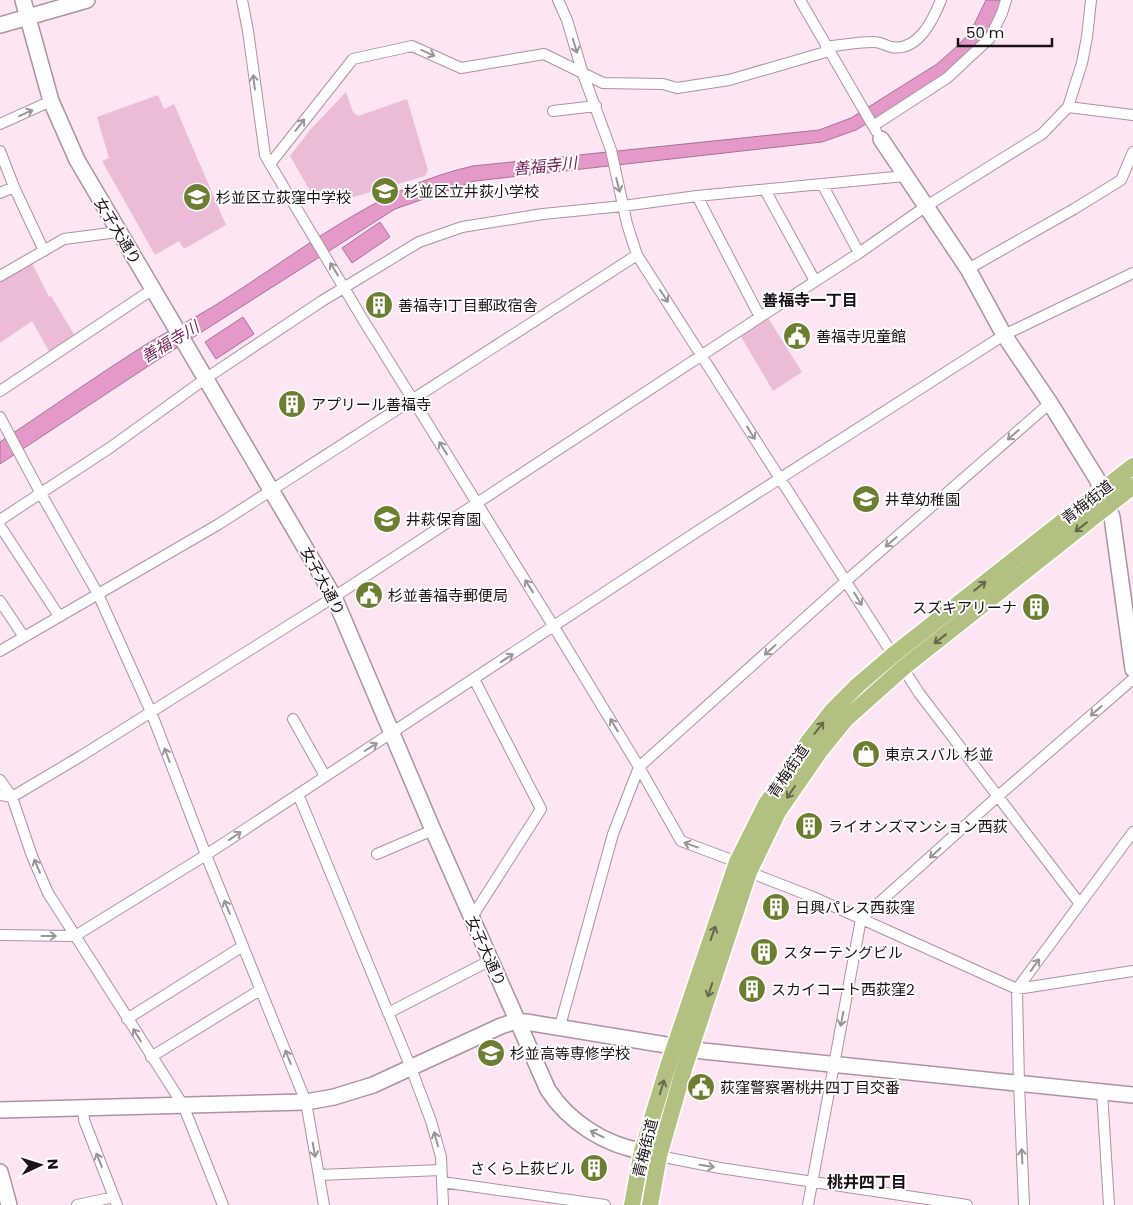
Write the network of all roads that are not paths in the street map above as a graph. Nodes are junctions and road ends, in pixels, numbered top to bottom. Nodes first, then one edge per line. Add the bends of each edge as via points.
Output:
1 (23, 0) edge
2 (87, 0) edge
3 (242, 0) edge
4 (558, 0) edge
5 (800, 0) edge
6 (940, 0) edge
7 (1006, 0) edge
8 (1091, 0) edge
9 (28, 18) junction
10 (0, 25) edge
11 (828, 49) junction
12 (583, 74) junction
13 (51, 101) junction
14 (596, 106) junction
15 (1068, 107) junction
16 (553, 111) dead end
17 (1133, 115) edge
18 (0, 124) edge
19 (876, 130) junction
20 (0, 151) edge
21 (1133, 152) edge
22 (270, 164) junction
23 (905, 176) junction
24 (822, 184) junction
25 (14, 187) junction
26 (765, 190) junction
27 (0, 193) edge
28 (697, 196) junction
29 (623, 206) junction
30 (925, 207) junction
31 (118, 232) junction
32 (44, 251) junction
33 (859, 253) junction
34 (637, 255) junction
35 (968, 269) junction
36 (1133, 273) edge
37 (0, 276) edge
38 (815, 281) junction
39 (344, 287) junction
40 (153, 289) junction
41 (760, 317) junction
42 (1004, 335) junction
43 (702, 356) junction
44 (205, 378) junction
45 (0, 391) edge
46 (414, 400) junction
47 (1050, 403) junction
48 (0, 417) edge
49 (1133, 466) edge
50 (781, 479) junction
51 (1133, 486) edge
52 (271, 490) junction
53 (1102, 491) junction
54 (40, 492) junction
55 (476, 502) junction
56 (1108, 506) junction
57 (0, 520) edge
58 (0, 526) edge
59 (846, 581) junction
60 (98, 594) junction
61 (334, 597) junction
62 (0, 601) edge
63 (59, 616) junction
64 (554, 627) junction
65 (24, 637) junction
66 (0, 651) edge
67 (898, 661) junction
68 (1133, 668) edge
69 (474, 679) junction
70 (1133, 679) edge
71 (151, 712) junction
72 (293, 720) dead end
73 (392, 734) junction
74 (639, 767) junction
75 (325, 776) junction
76 (0, 780) edge
77 (298, 794) junction
78 (0, 795) edge
79 (997, 797) junction
80 (12, 798) junction
81 (433, 830) junction
82 (1133, 832) edge
83 (377, 854) dead end
84 (206, 855) junction
85 (743, 867) junction
86 (1080, 904) junction
87 (472, 917) junction
88 (861, 919) junction
89 (0, 935) edge
90 (75, 936) junction
91 (243, 946) junction
92 (491, 960) junction
93 (1133, 971) edge
94 (1017, 989) junction
95 (260, 990) junction
96 (388, 1013) junction
97 (128, 1019) junction
98 (517, 1021) junction
99 (560, 1026) junction
100 (682, 1048) junction
101 (151, 1057) junction
102 (833, 1066) junction
103 (411, 1068) junction
104 (1018, 1084) junction
105 (1102, 1092) junction
106 (1133, 1095) edge
107 (306, 1102) junction
108 (183, 1105) junction
109 (83, 1108) junction
110 (0, 1110) edge
111 (642, 1150) junction
112 (659, 1156) junction
113 (442, 1170) junction
114 (0, 1172) edge
115 (319, 1175) junction
116 (442, 1182) junction
117 (812, 1182) junction
118 (116, 1201) edge
119 (9, 1205) edge
120 (77, 1205) edge
121 (223, 1205) edge
122 (324, 1205) edge
123 (443, 1205) edge
124 (605, 1205) edge
125 (632, 1205) edge
126 (650, 1205) edge
127 (808, 1205) edge
128 (967, 1205) edge
129 (1024, 1205) edge
130 (1109, 1205) edge

1 - 9 street, 女子大通り
2 - 9 street
22 -> 3 street via 265,155
4 -> 12 street
5 - 11 street
6 - 11 street via 926,32 904,46 868,42
7 - 19 street via 990,38 947,78
8 - 15 street via 1088,37
9 - 10 street
9 - 13 street, 女子大通り
11 - 12 street via 729,80 677,88 663,84 603,83
11 - 19 street
12 - 14 street
22 -> 12 street via 352,59 412,46 461,68 544,54
18 -> 13 street
13 - 31 street, 女子大通り via 77,160
14 - 16 street
14 -> 29 street
15 - 17 street
15 - 30 street via 1042,134
19 - 23 street
20 - 25 street
21 - 35 street via 1121,180
39 -> 22 street
23 - 24 street
23 - 30 street
24 - 26 street
24 - 33 street
25 - 27 street
25 - 32 street
26 - 28 street
26 - 38 street
28 - 29 street
28 - 41 street
29 - 34 street
29 - 39 street via 462,227 419,242
30 - 33 street
30 - 35 street
31 - 32 street via 64,239
31 - 40 street, 女子大通り
32 - 37 street
33 - 38 street
34 -> 43 street
34 - 46 street
35 - 42 street
36 - 42 street
38 - 41 street
39 - 44 street
39 - 46 street
40 - 44 street, 女子大通り
40 - 45 street
41 - 43 street
42 - 47 street
42 - 50 street
43 -> 50 street
43 - 55 street
44 - 52 street, 女子大通り
44 - 54 street via 111,447
46 - 52 street
55 -> 46 street
47 - 53 street
47 -> 59 street
48 - 54 street
49 - 53 main road, 青梅街道
50 - 59 street
50 - 64 street
51 - 56 main road, 青梅街道
52 - 60 street
52 - 61 street, 女子大通り
53 - 56 street
67 -> 53 main road, 青梅街道
54 - 57 street
54 - 60 street
55 - 61 street
64 -> 55 street
56 -> 67 main road, 青梅街道
56 - 68 street
58 - 63 street
59 -> 67 street
59 -> 74 street
60 - 63 street
60 - 71 street
61 - 71 street
61 - 73 street, 女子大通り
62 - 65 street
63 - 65 street
69 -> 64 street
74 -> 64 street
65 - 66 street
67 - 79 street
67 - 85 main road, 青梅街道 via 820,751
69 - 73 street
69 - 87 street via 542,809
70 -> 79 street
71 - 80 street
84 -> 71 street
72 - 75 street
75 -> 73 street
73 - 81 street, 女子大通り
85 -> 74 street via 682,841
74 - 99 street via 613,834
75 - 77 street
76 - 80 street
84 -> 77 street
77 - 96 street
78 - 80 street
79 - 86 street
79 -> 88 street
90 -> 80 street via 48,893
81 - 83 street
81 - 87 street, 女子大通り
82 - 86 street
84 - 90 street
91 -> 84 street
85 - 88 street
85 - 100 main road, 青梅街道
94 -> 86 street
87 - 92 street, 女子大通り
88 - 94 street
88 -> 102 street
89 -> 90 street
90 - 97 street
91 - 95 street
91 - 97 street
92 - 96 street
92 - 98 street, 女子大通り
93 - 94 street
94 - 104 street
95 - 101 street
107 -> 95 street
96 - 103 street
101 -> 97 street
98 - 99 street
98 - 103 street
111 -> 98 street, 女子大通り via 614,1143 566,1114 548,1090
99 - 100 street
100 - 102 street
111 -> 100 main road, 青梅街道
100 - 112 main road, 青梅街道
101 - 108 street
102 - 104 street
102 - 117 street
103 - 107 street via 373,1085
113 -> 103 street via 431,1121
104 - 105 street
129 -> 104 street
105 - 106 street
105 - 130 street
107 - 108 street
107 -> 115 street
108 - 109 street
108 - 121 street
109 - 110 street
118 -> 109 street via 84,1120
111 - 125 main road, 青梅街道
112 -> 117 street
112 - 126 main road, 青梅街道
113 - 115 street
113 - 116 street
114 - 119 street
115 - 122 street
116 - 123 street
116 - 124 street
117 - 127 street
117 - 128 street
118 - 120 street

